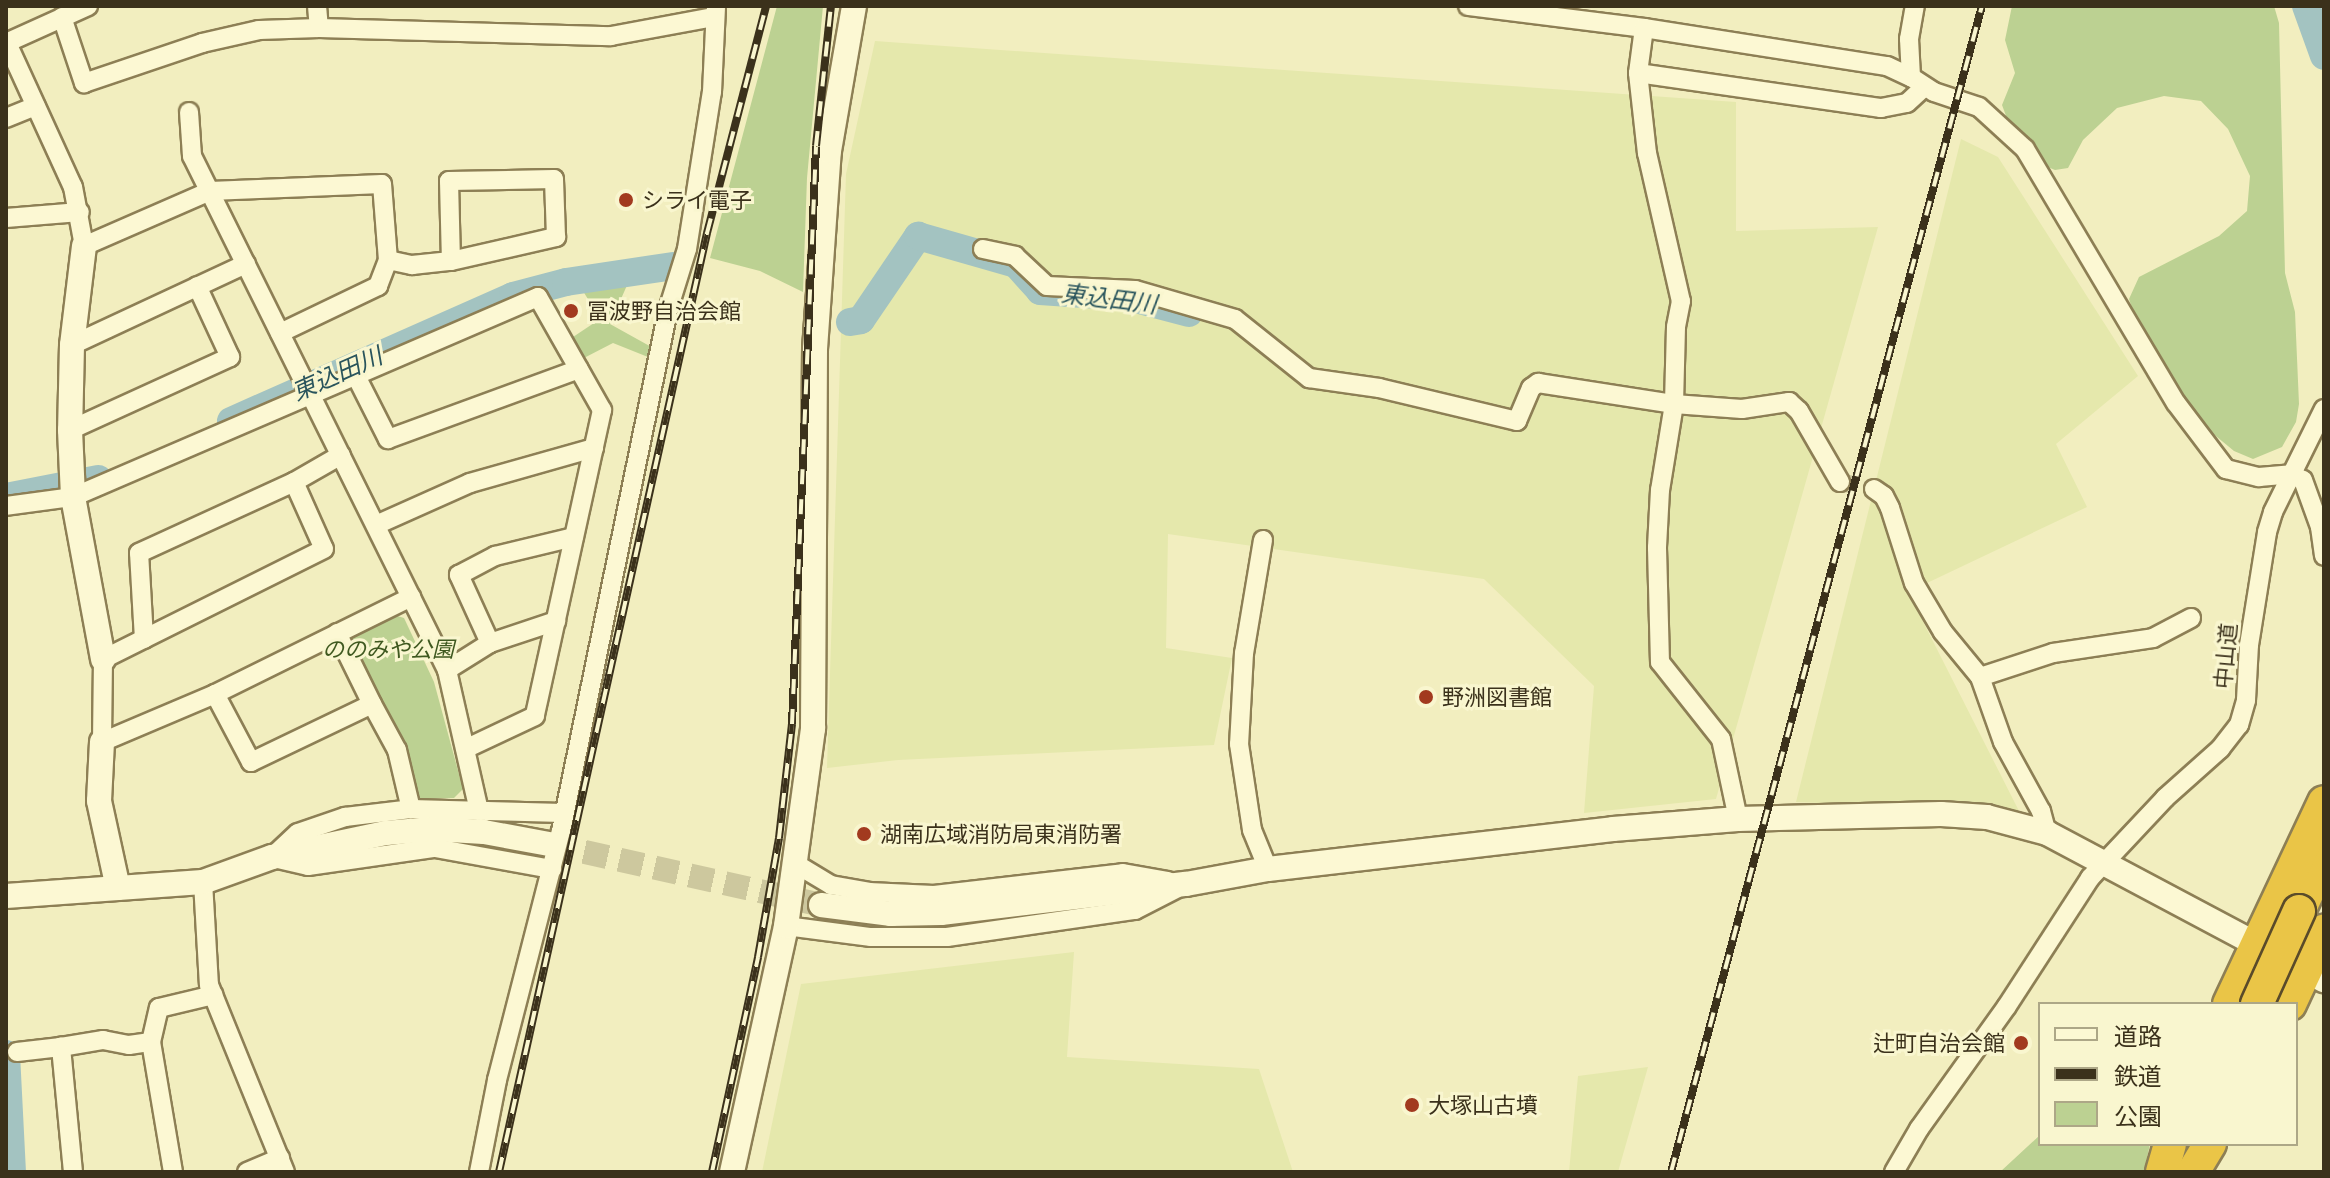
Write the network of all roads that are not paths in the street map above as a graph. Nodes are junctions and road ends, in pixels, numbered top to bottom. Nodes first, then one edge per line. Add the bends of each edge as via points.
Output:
1 (88, 6) edge
2 (317, 6) edge
3 (854, 6) edge
4 (1468, 6) edge
5 (1915, 6) edge
6 (715, 11) edge
7 (62, 17) junction
8 (319, 28) junction
9 (1644, 28) junction
10 (6, 43) edge
11 (1638, 73) junction
12 (1918, 82) junction
13 (36, 106) junction
14 (189, 112) dead end
15 (6, 118) edge
16 (210, 191) junction
17 (80, 212) junction
18 (6, 218) edge
19 (84, 246) junction
20 (983, 249) dead end
21 (388, 260) junction
22 (451, 261) junction
23 (246, 264) junction
24 (197, 286) junction
25 (284, 340) junction
26 (72, 345) junction
27 (579, 369) junction
28 (355, 374) junction
29 (310, 393) junction
30 (1674, 404) junction
31 (2324, 409) edge
32 (70, 430) junction
33 (594, 448) junction
34 (341, 455) junction
35 (2291, 474) junction
36 (294, 482) junction
37 (1840, 482) dead end
38 (1874, 489) dead end
39 (73, 497) junction
40 (6, 506) edge
41 (376, 525) junction
42 (574, 537) junction
43 (1263, 540) dead end
44 (2324, 556) edge
45 (411, 597) junction
46 (2191, 618) dead end
47 (556, 621) junction
48 (337, 633) junction
49 (144, 639) junction
50 (490, 643) junction
51 (103, 659) junction
52 (447, 670) junction
53 (1980, 677) junction
54 (215, 694) junction
55 (372, 704) junction
56 (102, 742) junction
57 (465, 749) junction
58 (2324, 802) edge
59 (411, 809) junction
60 (479, 811) junction
61 (563, 813) junction
62 (1738, 819) junction
63 (2047, 833) junction
64 (549, 844) tunnel mouth
65 (272, 857) junction
66 (2324, 858) edge
67 (796, 864) junction
68 (2103, 864) junction
69 (552, 869) junction
70 (1268, 869) junction
71 (203, 882) junction
72 (1186, 884) junction
73 (118, 888) junction
74 (6, 896) edge
75 (821, 905) tunnel mouth
76 (786, 926) junction
77 (2324, 931) edge
78 (2255, 942) junction
79 (2316, 976) edge
80 (213, 995) junction
81 (2230, 1002) edge
82 (2258, 1002) edge
83 (2292, 1002) edge
84 (151, 1042) junction
85 (61, 1047) junction
86 (17, 1052) dead end
87 (2169, 1146) edge
88 (2191, 1146) edge
89 (2209, 1146) edge
90 (282, 1165) edge
91 (73, 1172) edge
92 (173, 1172) edge
93 (247, 1172) edge
94 (479, 1172) edge
95 (732, 1172) edge
96 (1894, 1172) edge
97 (2162, 1172) edge
98 (2178, 1172) edge
99 (2193, 1172) edge

1 - 7 street
2 - 8 street
3 - 67 street via 829,151 815,349 813,729
4 - 9 street
5 - 12 street via 1909,39
6 - 8 street via 611,36
6 - 61 street via 712,92 687,249 668,310
7 - 8 street via 84,83 202,43 259,30
7 - 10 street
9 - 11 street
9 - 12 street via 1887,66
10 - 13 street
11 - 12 street via 1881,108 1907,103
11 - 30 street via 1647,153 1681,301
12 - 35 street via 1979,107 2025,149 2176,403 2226,469 2259,477
13 - 15 street
13 - 17 street
14 - 16 street via 192,156
16 - 19 street
16 - 21 street via 382,184
16 - 23 street
17 - 18 street
17 - 19 street
19 - 26 street
20 - 30 street via 1015,256 1047,286 1135,290 1235,319 1309,378 1379,388 1517,421 1538,383
21 - 22 street via 412,265
21 - 25 street via 378,286
22 - 22 street via 556,237 554,179 449,181
23 - 24 street
23 - 25 street
24 - 26 street
24 - 32 street via 230,357
25 - 29 street
26 - 32 street
27 - 28 street via 388,439
27 - 28 street via 538,297
27 - 33 street via 602,410
28 - 29 street
29 - 34 street
29 - 39 street
30 - 37 street via 1742,409 1789,402
30 - 62 street via 1660,490 1660,662 1721,739
31 - 35 street, 中山道
32 - 39 street
33 - 41 street via 470,483
33 - 42 street
34 - 36 street
34 - 41 street
35 - 44 street via 2303,480
35 - 68 street, 中山道 via 2273,512 2261,557 2239,725
36 - 49 street via 139,553
36 - 49 street via 324,549
38 - 53 street via 1890,508 1914,583 1943,632
39 - 40 street
39 - 51 street
41 - 45 street
42 - 47 street
42 - 50 street via 495,556 459,575
43 - 70 street via 1244,653 1239,744 1252,830
45 - 48 street
45 - 52 street
46 - 53 street via 2153,638 2053,653
47 - 50 street
47 - 57 street via 535,716
48 - 54 street
48 - 55 street
49 - 51 street
50 - 52 street
51 - 56 street
52 - 57 street
53 - 63 street via 2003,742 2041,811
54 - 55 street via 251,762
54 - 56 street
55 - 59 street via 397,750
56 - 73 street via 99,801
57 - 60 street
58 - 78 highway
59 - 60 street
59 - 65 street via 345,817 298,833
60 - 61 street
61 - 69 street
62 - 63 street via 1941,814 1987,817
62 - 70 street
63 - 68 street
64 - 65 street via 432,829
65 - 69 street via 308,866 435,848
65 - 71 street
66 - 82 highway, bridge
67 - 72 street via 831,885 884,893 934,895 1123,873
67 - 76 street
68 - 78 street
68 - 96 street, 中山道 via 2058,923
69 - 94 street via 497,1080
70 - 72 street
71 - 73 street
71 - 80 street
72 - 75 street via 941,913 891,914
72 - 76 street via 1135,910 947,937 871,937
73 - 74 street
76 - 95 street
77 - 79 highway
78 - 79 street
78 - 81 highway
79 - 83 highway
80 - 84 street via 159,1008
80 - 90 street
84 - 85 street via 103,1040
84 - 92 street
85 - 86 street
85 - 91 street
87 - 97 highway
88 - 98 highway
89 - 99 highway
90 - 93 street

